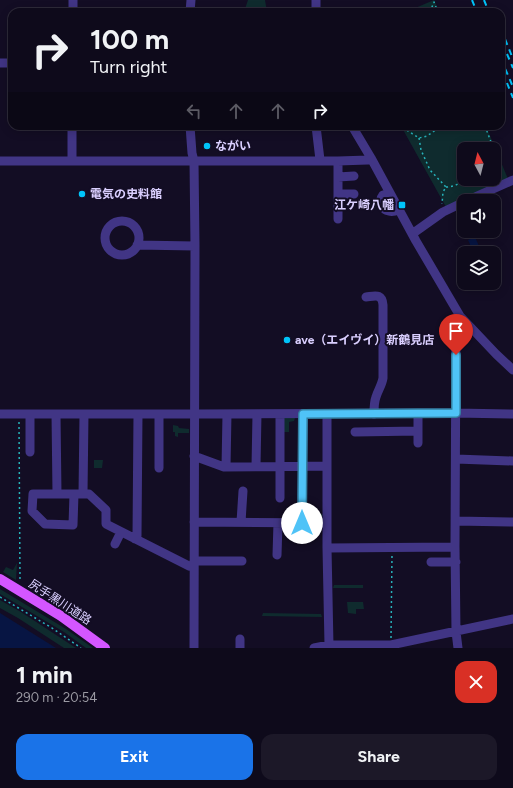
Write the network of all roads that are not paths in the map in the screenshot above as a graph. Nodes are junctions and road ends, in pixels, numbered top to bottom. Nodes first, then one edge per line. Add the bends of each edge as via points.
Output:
1 (72, 130) edge
2 (190, 130) edge
3 (316, 130) edge
4 (354, 130) edge
5 (371, 158) junction
6 (320, 160) junction
7 (338, 160) junction
8 (0, 161) edge
9 (72, 161) junction
10 (194, 161) junction
11 (354, 176) dead end
12 (338, 177) junction
13 (513, 180) edge
14 (389, 192) junction
15 (338, 194) junction
16 (354, 194) dead end
17 (481, 194) edge
18 (457, 205) edge
19 (399, 210) junction
20 (338, 219) dead end
21 (412, 234) junction
22 (137, 244) dead end
23 (195, 246) junction
24 (366, 296) dead end
25 (460, 316) junction
26 (513, 370) edge
27 (456, 413) junction
28 (0, 414) edge
29 (30, 414) junction
30 (56, 414) junction
31 (84, 414) junction
32 (138, 414) junction
33 (159, 414) junction
34 (195, 414) junction
35 (227, 414) junction
36 (257, 414) junction
37 (280, 414) junction
38 (303, 414) junction
39 (326, 414) junction
40 (374, 414) junction
41 (418, 414) junction
42 (513, 414) edge
43 (418, 431) junction
44 (355, 432) dead end
45 (418, 443) dead end
46 (30, 452) dead end
47 (194, 456) junction
48 (456, 459) junction
49 (513, 460) edge
50 (256, 466) junction
51 (280, 466) junction
52 (303, 466) junction
53 (327, 466) junction
54 (226, 467) junction
55 (159, 468) dead end
56 (242, 491) dead end
57 (57, 494) junction
58 (74, 494) junction
59 (83, 494) junction
60 (280, 498) dead end
61 (456, 521) junction
62 (194, 522) junction
63 (242, 522) junction
64 (513, 522) edge
65 (278, 523) junction
66 (302, 523) junction
67 (327, 523) junction
68 (121, 532) junction
69 (136, 539) junction
70 (115, 544) dead end
71 (455, 547) junction
72 (327, 548) junction
73 (277, 555) dead end
74 (242, 561) dead end
75 (431, 562) dead end
76 (456, 562) junction
77 (194, 564) junction
78 (0, 579) edge
79 (513, 619) edge
80 (456, 632) junction
81 (328, 645) junction
82 (363, 647) edge
83 (105, 648) edge
84 (194, 648) edge
85 (317, 648) edge
86 (458, 648) edge

1 - 9 street
2 - 10 street
3 - 6 street
4 - 5 street
5 - 7 street
5 - 14 street
6 - 7 street
6 - 10 street
7 - 12 street
8 - 9 street
9 - 10 street
10 - 23 street
11 - 12 street
12 - 15 street
13 - 17 street
14 - 19 street
14 - 19 street via 383,195 383,208 389,211
15 - 16 street
15 - 20 street
18 - 21 street
19 - 21 street
21 - 25 street
22 - 23 street
23 - 34 street
24 - 40 street via 379,296 383,300 383,383 376,395
25 - 26 street
25 - 27 street via 456,320
27 - 41 street
27 - 42 street
27 - 48 street
28 - 29 street
29 - 30 street
29 - 46 street
30 - 31 street
30 - 57 street
31 - 32 street
31 - 59 street
32 - 33 street
32 - 69 street
33 - 34 street
33 - 55 street
34 - 35 street
34 - 47 street
35 - 36 street
35 - 54 street
36 - 37 street
36 - 50 street
37 - 38 street
37 - 51 street
38 - 39 street
38 - 52 street
39 - 40 street
39 - 53 street
40 - 41 street
41 - 43 street
43 - 44 street
43 - 45 street
47 - 54 street
47 - 62 street
48 - 49 street
48 - 61 street
50 - 51 street
50 - 54 street
51 - 52 street
51 - 60 street
52 - 53 street
52 - 66 street
53 - 67 street
56 - 63 street
57 - 58 street
57 - 58 street via 32,494 32,511 45,524 73,525
58 - 59 street
59 - 68 street via 89,494 106,510 106,524
61 - 64 street
61 - 71 street
62 - 63 street
62 - 77 street
63 - 65 street
65 - 66 street
65 - 73 street
66 - 67 street
67 - 72 street
68 - 69 street
68 - 70 street
69 - 77 street via 189,566
71 - 72 street
71 - 76 street
72 - 81 street
74 - 77 street
75 - 76 street
76 - 80 street
77 - 84 street
78 - 83 main road, 尻手黒川道路 via 61,616
79 - 80 street
80 - 82 street via 391,646
80 - 86 street
81 - 82 street
81 - 85 street

